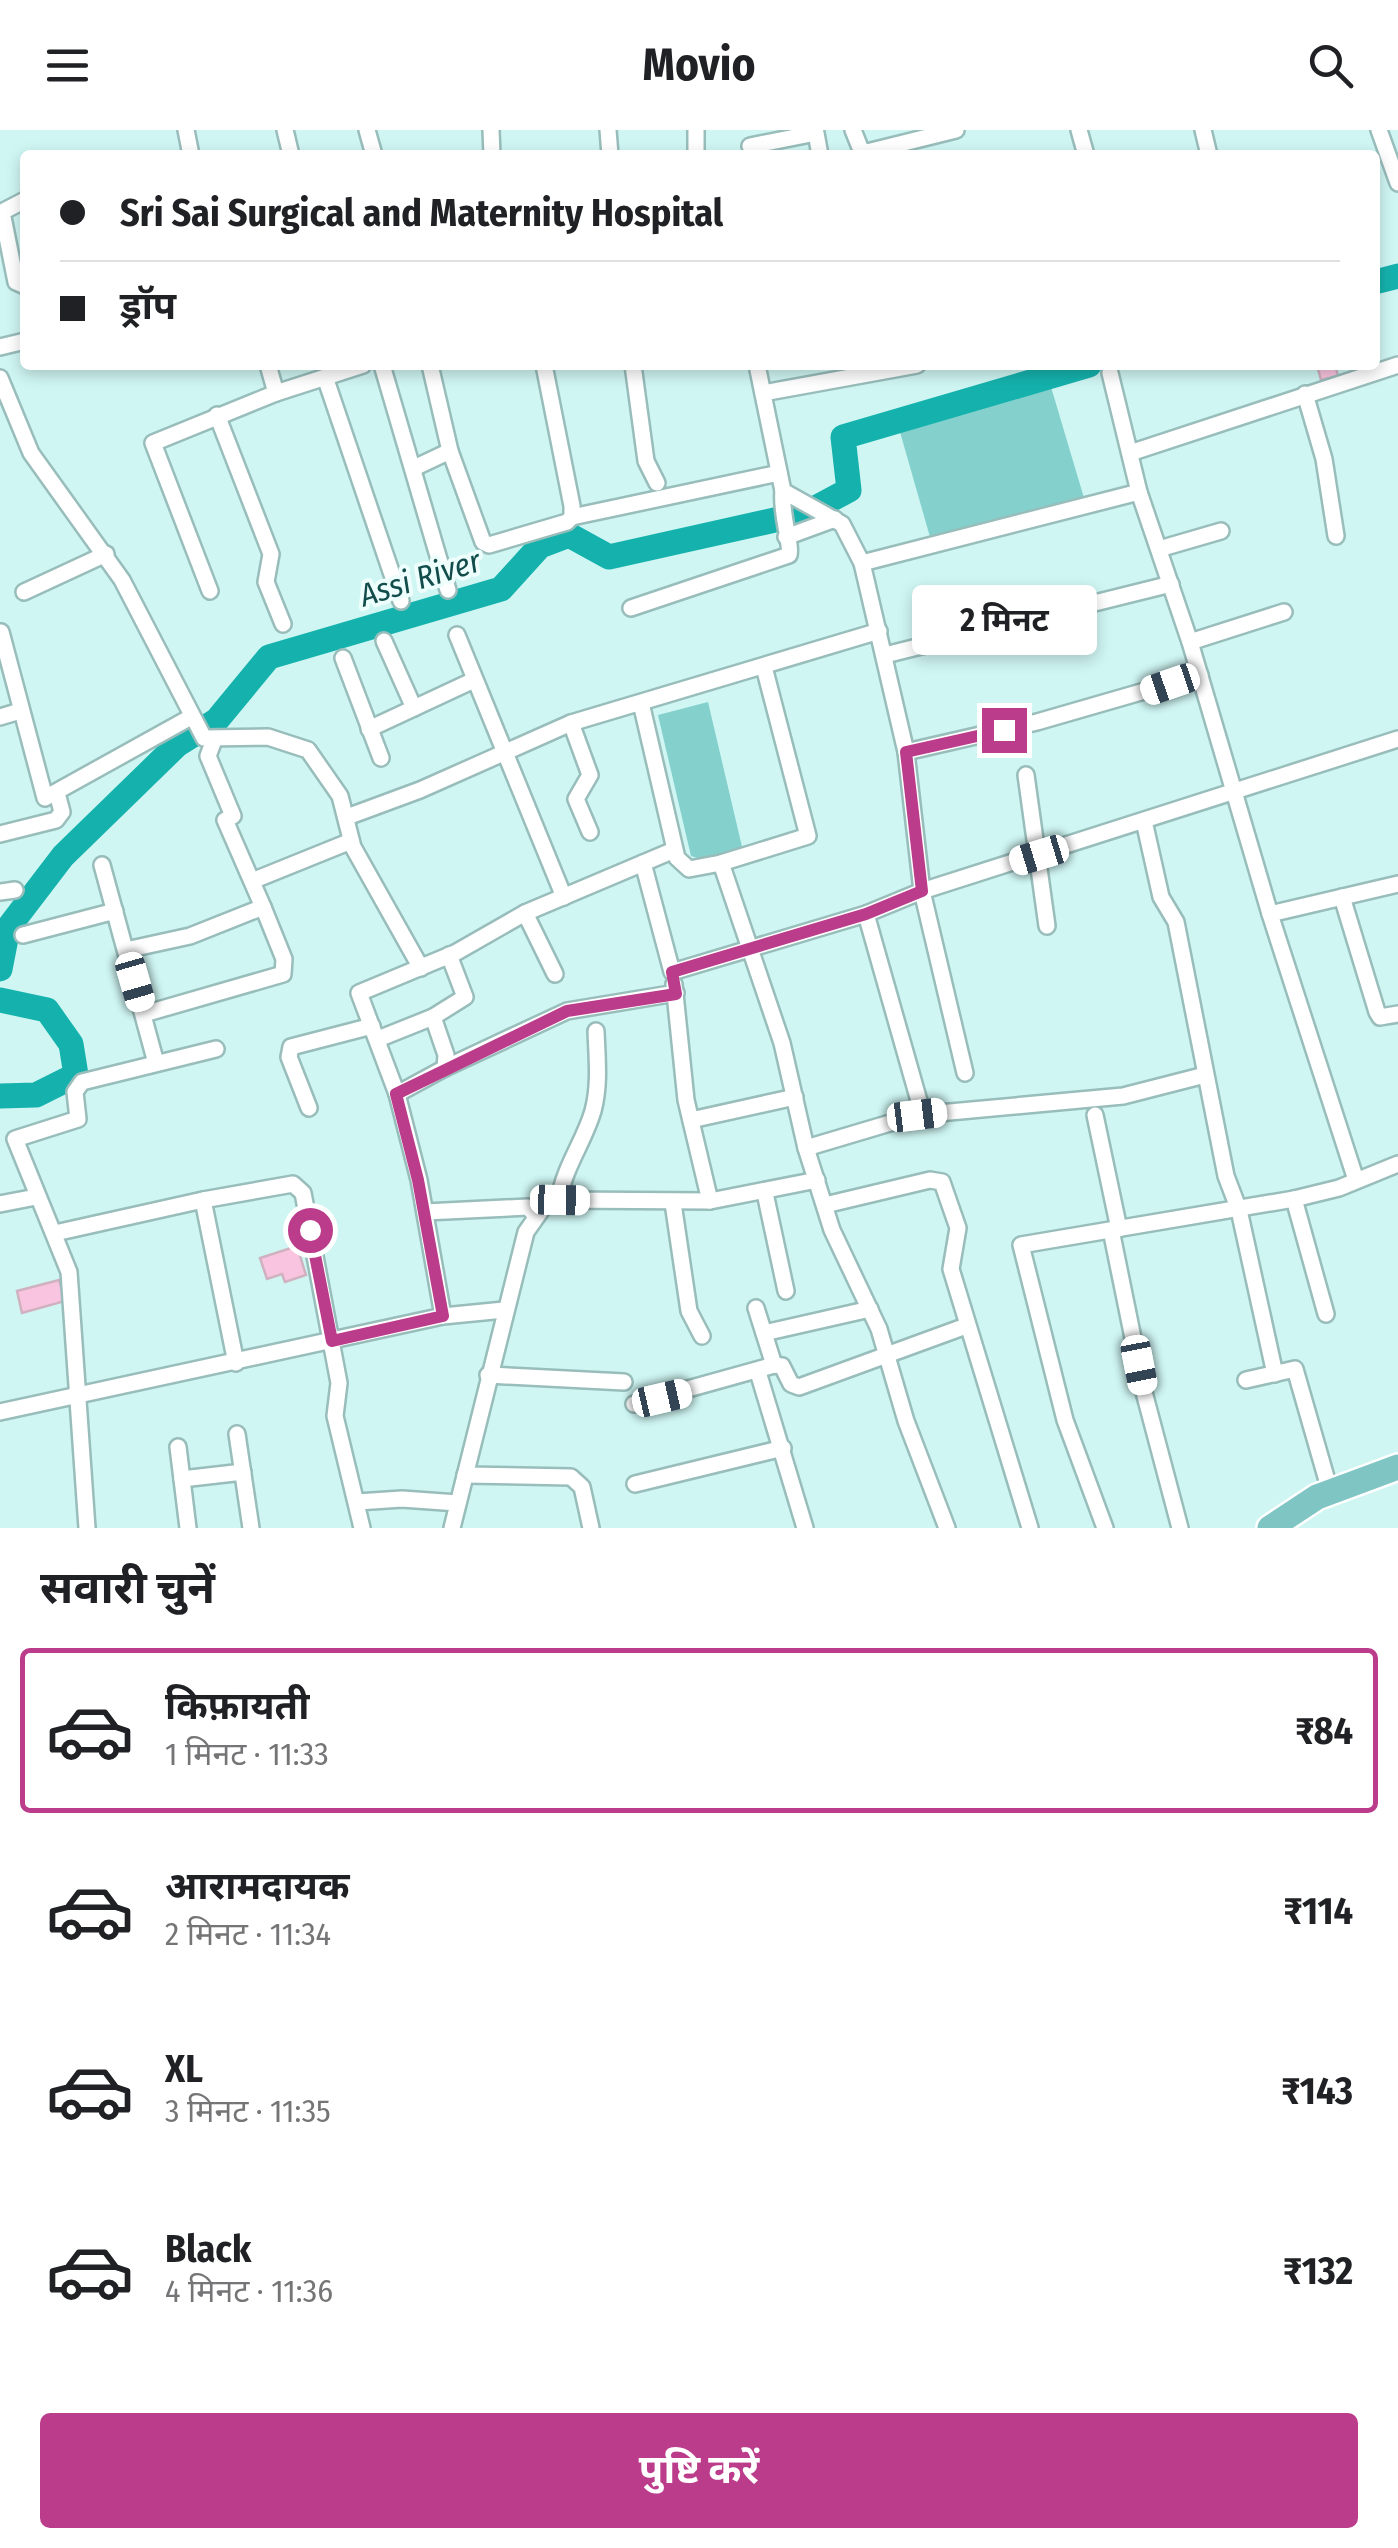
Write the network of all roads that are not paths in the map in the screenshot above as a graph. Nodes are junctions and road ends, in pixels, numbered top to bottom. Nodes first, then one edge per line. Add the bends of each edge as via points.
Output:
1 (956, 130) edge
2 (1378, 130) edge
3 (822, 131) edge
4 (750, 146) dead end
5 (872, 150) edge
6 (1397, 179) edge
7 (20, 203) edge
8 (20, 284) edge
9 (1397, 368) edge
10 (269, 370) edge
11 (347, 370) edge
12 (384, 370) edge
13 (431, 370) edge
14 (545, 370) edge
15 (634, 370) edge
16 (758, 370) edge
17 (890, 370) edge
18 (1110, 373) dead end
19 (325, 377) junction
20 (0, 378) edge
21 (276, 393) junction
22 (763, 394) junction
23 (1305, 394) junction
24 (4, 402) edge
25 (217, 415) junction
26 (450, 451) junction
27 (1130, 454) junction
28 (414, 468) junction
29 (780, 473) junction
30 (657, 484) dead end
31 (1139, 492) junction
32 (789, 495) junction
33 (572, 516) junction
34 (831, 516) junction
35 (1220, 531) dead end
36 (785, 533) junction
37 (1336, 536) dead end
38 (1159, 550) junction
39 (106, 554) junction
40 (862, 563) junction
41 (1171, 584) junction
42 (448, 590) dead end
43 (210, 591) dead end
44 (24, 592) dead end
45 (401, 601) dead end
46 (631, 608) dead end
47 (1284, 612) dead end
48 (283, 624) dead end
49 (879, 630) junction
50 (1, 632) edge
51 (457, 636) dead end
52 (384, 641) dead end
53 (1190, 642) junction
54 (885, 655) junction
55 (343, 658) dead end
56 (764, 666) junction
57 (1200, 675) junction
58 (474, 680) junction
59 (641, 703) junction
60 (414, 708) junction
61 (20, 711) junction
62 (0, 716) edge
63 (192, 719) junction
64 (572, 724) junction
65 (369, 729) junction
66 (209, 739) junction
67 (1398, 739) edge
68 (505, 751) junction
69 (906, 752) junction
70 (381, 758) dead end
71 (1026, 775) dead end
72 (1233, 792) junction
73 (57, 793) junction
74 (348, 816) junction
75 (1144, 821) junction
76 (590, 832) dead end
77 (0, 834) edge
78 (351, 842) junction
79 (674, 850) junction
80 (1039, 855) junction
81 (721, 863) junction
82 (643, 864) junction
83 (102, 865) dead end
84 (1398, 867) edge
85 (1398, 876) edge
86 (252, 881) junction
87 (1398, 884) edge
88 (922, 891) junction
89 (564, 897) junction
90 (1342, 897) junction
91 (263, 907) junction
92 (115, 911) junction
93 (526, 913) junction
94 (866, 914) junction
95 (1270, 914) junction
96 (1046, 926) dead end
97 (23, 935) dead end
98 (746, 948) junction
99 (126, 950) junction
100 (450, 955) junction
101 (421, 968) junction
102 (672, 972) junction
103 (555, 974) dead end
104 (676, 994) junction
105 (144, 1014) junction
106 (1398, 1014) edge
107 (433, 1017) junction
108 (596, 1031) dead end
109 (375, 1032) junction
110 (216, 1049) dead end
111 (156, 1063) junction
112 (445, 1068) junction
113 (965, 1073) dead end
114 (1205, 1075) junction
115 (396, 1094) junction
116 (794, 1097) junction
117 (309, 1108) dead end
118 (917, 1115) junction
119 (1095, 1115) dead end
120 (691, 1120) junction
121 (8, 1141) edge
122 (806, 1148) junction
123 (1398, 1164) edge
124 (818, 1180) junction
125 (1356, 1180) junction
126 (765, 1193) junction
127 (36, 1197) junction
128 (1294, 1198) junction
129 (203, 1200) junction
130 (560, 1200) junction
131 (710, 1201) junction
132 (673, 1203) junction
133 (0, 1204) edge
134 (825, 1205) junction
135 (1238, 1210) junction
136 (425, 1212) junction
137 (535, 1215) junction
138 (1115, 1229) junction
139 (55, 1234) junction
140 (786, 1291) dead end
141 (756, 1308) dead end
142 (870, 1309) junction
143 (504, 1310) junction
144 (1326, 1314) dead end
145 (443, 1316) junction
146 (966, 1326) junction
147 (764, 1333) junction
148 (702, 1336) dead end
149 (332, 1341) junction
150 (887, 1358) junction
151 (236, 1363) junction
152 (774, 1365) junction
153 (758, 1372) junction
154 (1275, 1374) junction
155 (488, 1375) junction
156 (1246, 1380) dead end
157 (624, 1382) dead end
158 (76, 1398) junction
159 (634, 1404) dead end
160 (0, 1412) edge
161 (236, 1434) dead end
162 (178, 1447) dead end
163 (783, 1448) junction
164 (1398, 1467) edge
165 (242, 1472) junction
166 (465, 1475) junction
167 (182, 1480) junction
168 (1398, 1482) edge
169 (635, 1484) dead end
170 (1330, 1491) junction
171 (356, 1502) junction
172 (458, 1503) junction
173 (87, 1528) edge
174 (188, 1528) edge
175 (251, 1528) edge
176 (362, 1528) edge
177 (452, 1528) edge
178 (591, 1528) edge
179 (805, 1528) edge
180 (946, 1528) edge
181 (1030, 1528) edge
182 (1105, 1528) edge
183 (1180, 1528) edge
184 (1270, 1528) edge
185 (1301, 1528) edge

1 - 5 street
2 - 6 street
3 - 4 street
7 - 8 street via 2,212
9 - 23 street
10 - 21 street
11 - 19 street
12 - 28 street
13 - 26 street
14 - 33 street
15 - 30 street via 646,461
16 - 22 street
17 - 22 street
18 - 27 street
19 - 21 street
19 - 45 street
20 - 24 street
21 - 25 street
22 - 29 street
23 - 27 street
23 - 37 street
24 - 39 street via 30,453
25 - 43 street via 153,443
25 - 48 street via 271,554 266,582
26 - 28 street
26 - 33 street via 489,546
27 - 31 street
28 - 42 street
29 - 32 street
29 - 33 street
31 - 38 street
31 - 40 street
32 - 34 street
32 - 36 street via 780,509
34 - 36 street
34 - 40 street via 848,532
35 - 38 street
36 - 46 street via 789,555
38 - 41 street
39 - 44 street
39 - 63 street
40 - 49 street
41 - 53 street
41 - 54 street
47 - 53 street
49 - 54 street
49 - 56 street
50 - 61 street
51 - 58 street
52 - 60 street
53 - 57 street
54 - 69 street
55 - 65 street
56 - 59 street
56 - 81 street via 808,836
57 - 69 street
57 - 72 street
58 - 60 street
58 - 68 street
59 - 64 street
59 - 79 street
60 - 65 street
61 - 62 street
61 - 73 street via 43,796
63 - 66 street
63 - 73 street
64 - 68 street
64 - 76 street via 590,775 576,799
65 - 70 street
66 - 74 street via 268,737 302,747
66 - 86 street via 208,756
67 - 72 street
68 - 74 street
68 - 89 street
69 - 88 street
71 - 80 street
72 - 75 street
72 - 95 street
73 - 77 street via 62,812 56,820
74 - 78 street
75 - 80 street
75 - 114 street via 1160,897 1176,922
78 - 86 street
78 - 101 street
79 - 81 street via 689,870
79 - 82 street
80 - 88 street
80 - 96 street
81 - 98 street
82 - 89 street
82 - 102 street
83 - 92 street
84 - 85 street
86 - 91 street
87 - 90 street
88 - 94 street
88 - 113 street
89 - 93 street
90 - 95 street
90 - 106 street via 1377,1012
91 - 99 street via 190,936
91 - 105 street via 284,974
92 - 97 street
92 - 99 street
93 - 100 street
93 - 103 street
94 - 98 street
94 - 118 street via 922,1098
95 - 125 street
98 - 102 street
98 - 116 street via 782,1043
99 - 105 street
100 - 101 street
100 - 107 street via 465,998
101 - 109 street via 358,993
102 - 104 street
104 - 112 street via 567,1011
104 - 120 street
105 - 111 street
107 - 109 street
107 - 112 street
108 - 130 street via 593,1110 566,1169
109 - 115 street
109 - 117 street via 291,1047
110 - 111 street
111 - 121 street via 82,1082 74,1092 78,1118
112 - 115 street
114 - 118 street via 1122,1096
114 - 135 street
115 - 136 street
116 - 120 street
116 - 122 street
118 - 122 street
119 - 138 street
120 - 131 street
121 - 127 street
122 - 124 street
123 - 125 street
124 - 126 street
124 - 134 street
125 - 128 street
126 - 131 street
126 - 140 street
127 - 133 street
127 - 139 street
128 - 135 street
128 - 144 street
129 - 139 street
129 - 149 street via 300,1187
129 - 151 street
130 - 132 street
130 - 137 street
131 - 132 street
132 - 148 street via 689,1311
134 - 142 street
134 - 146 street via 942,1182 956,1218 951,1269
135 - 138 street
135 - 154 street
136 - 137 street via 528,1206
136 - 145 street
137 - 143 street
138 - 182 street via 1021,1245 1065,1420
138 - 183 street via 1144,1392
139 - 158 street via 69,1272
141 - 147 street
142 - 147 street
142 - 150 street
143 - 145 street
143 - 155 street
145 - 149 street
146 - 150 street
146 - 181 street
147 - 152 street
149 - 151 street
149 - 171 street via 340,1390 335,1416
150 - 152 street via 799,1387
150 - 180 street
151 - 158 street
152 - 153 street
153 - 159 street
153 - 163 street
154 - 156 street
154 - 170 street via 1296,1369
155 - 157 street
155 - 166 street
158 - 160 street
158 - 173 street
161 - 165 street
162 - 167 street
163 - 169 street
163 - 179 street
164 - 170 main road
165 - 167 street
165 - 175 street
166 - 172 street
166 - 178 street via 571,1477 582,1488
167 - 174 street
168 - 185 main road via 1336,1505
170 - 184 main road
171 - 172 street
171 - 176 street
172 - 177 street

